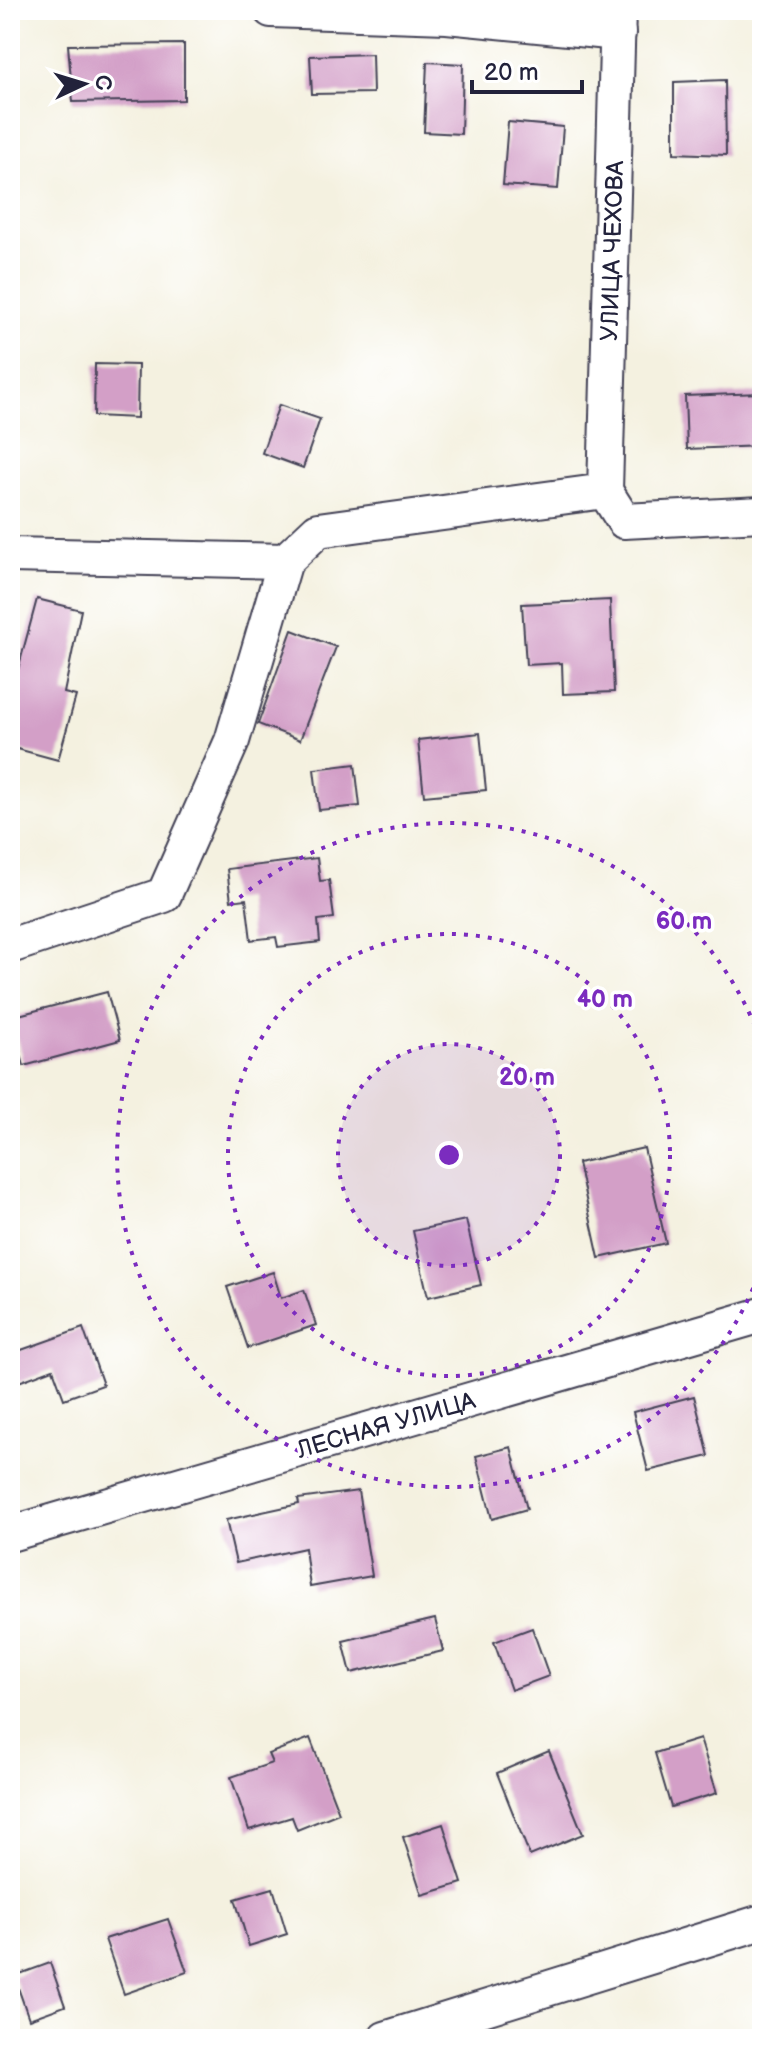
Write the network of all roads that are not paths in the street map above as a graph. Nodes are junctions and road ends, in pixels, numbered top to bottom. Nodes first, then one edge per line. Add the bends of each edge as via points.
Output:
1 (271, 10) edge
2 (618, 21) edge
3 (605, 491) junction
4 (762, 514) edge
5 (10, 555) edge
6 (285, 561) junction
7 (10, 946) edge
8 (762, 1315) edge
9 (10, 1534) edge
10 (762, 1922) edge
11 (385, 2039) edge

1 - 2 street
2 - 3 street, УЛИЦА ЧЕХОВА
3 - 4 street via 624,521
3 - 6 street via 318,530
5 - 6 street
6 - 7 street via 232,741 164,895
8 - 9 street, ЛЕСНАЯ УЛИЦА
10 - 11 street

